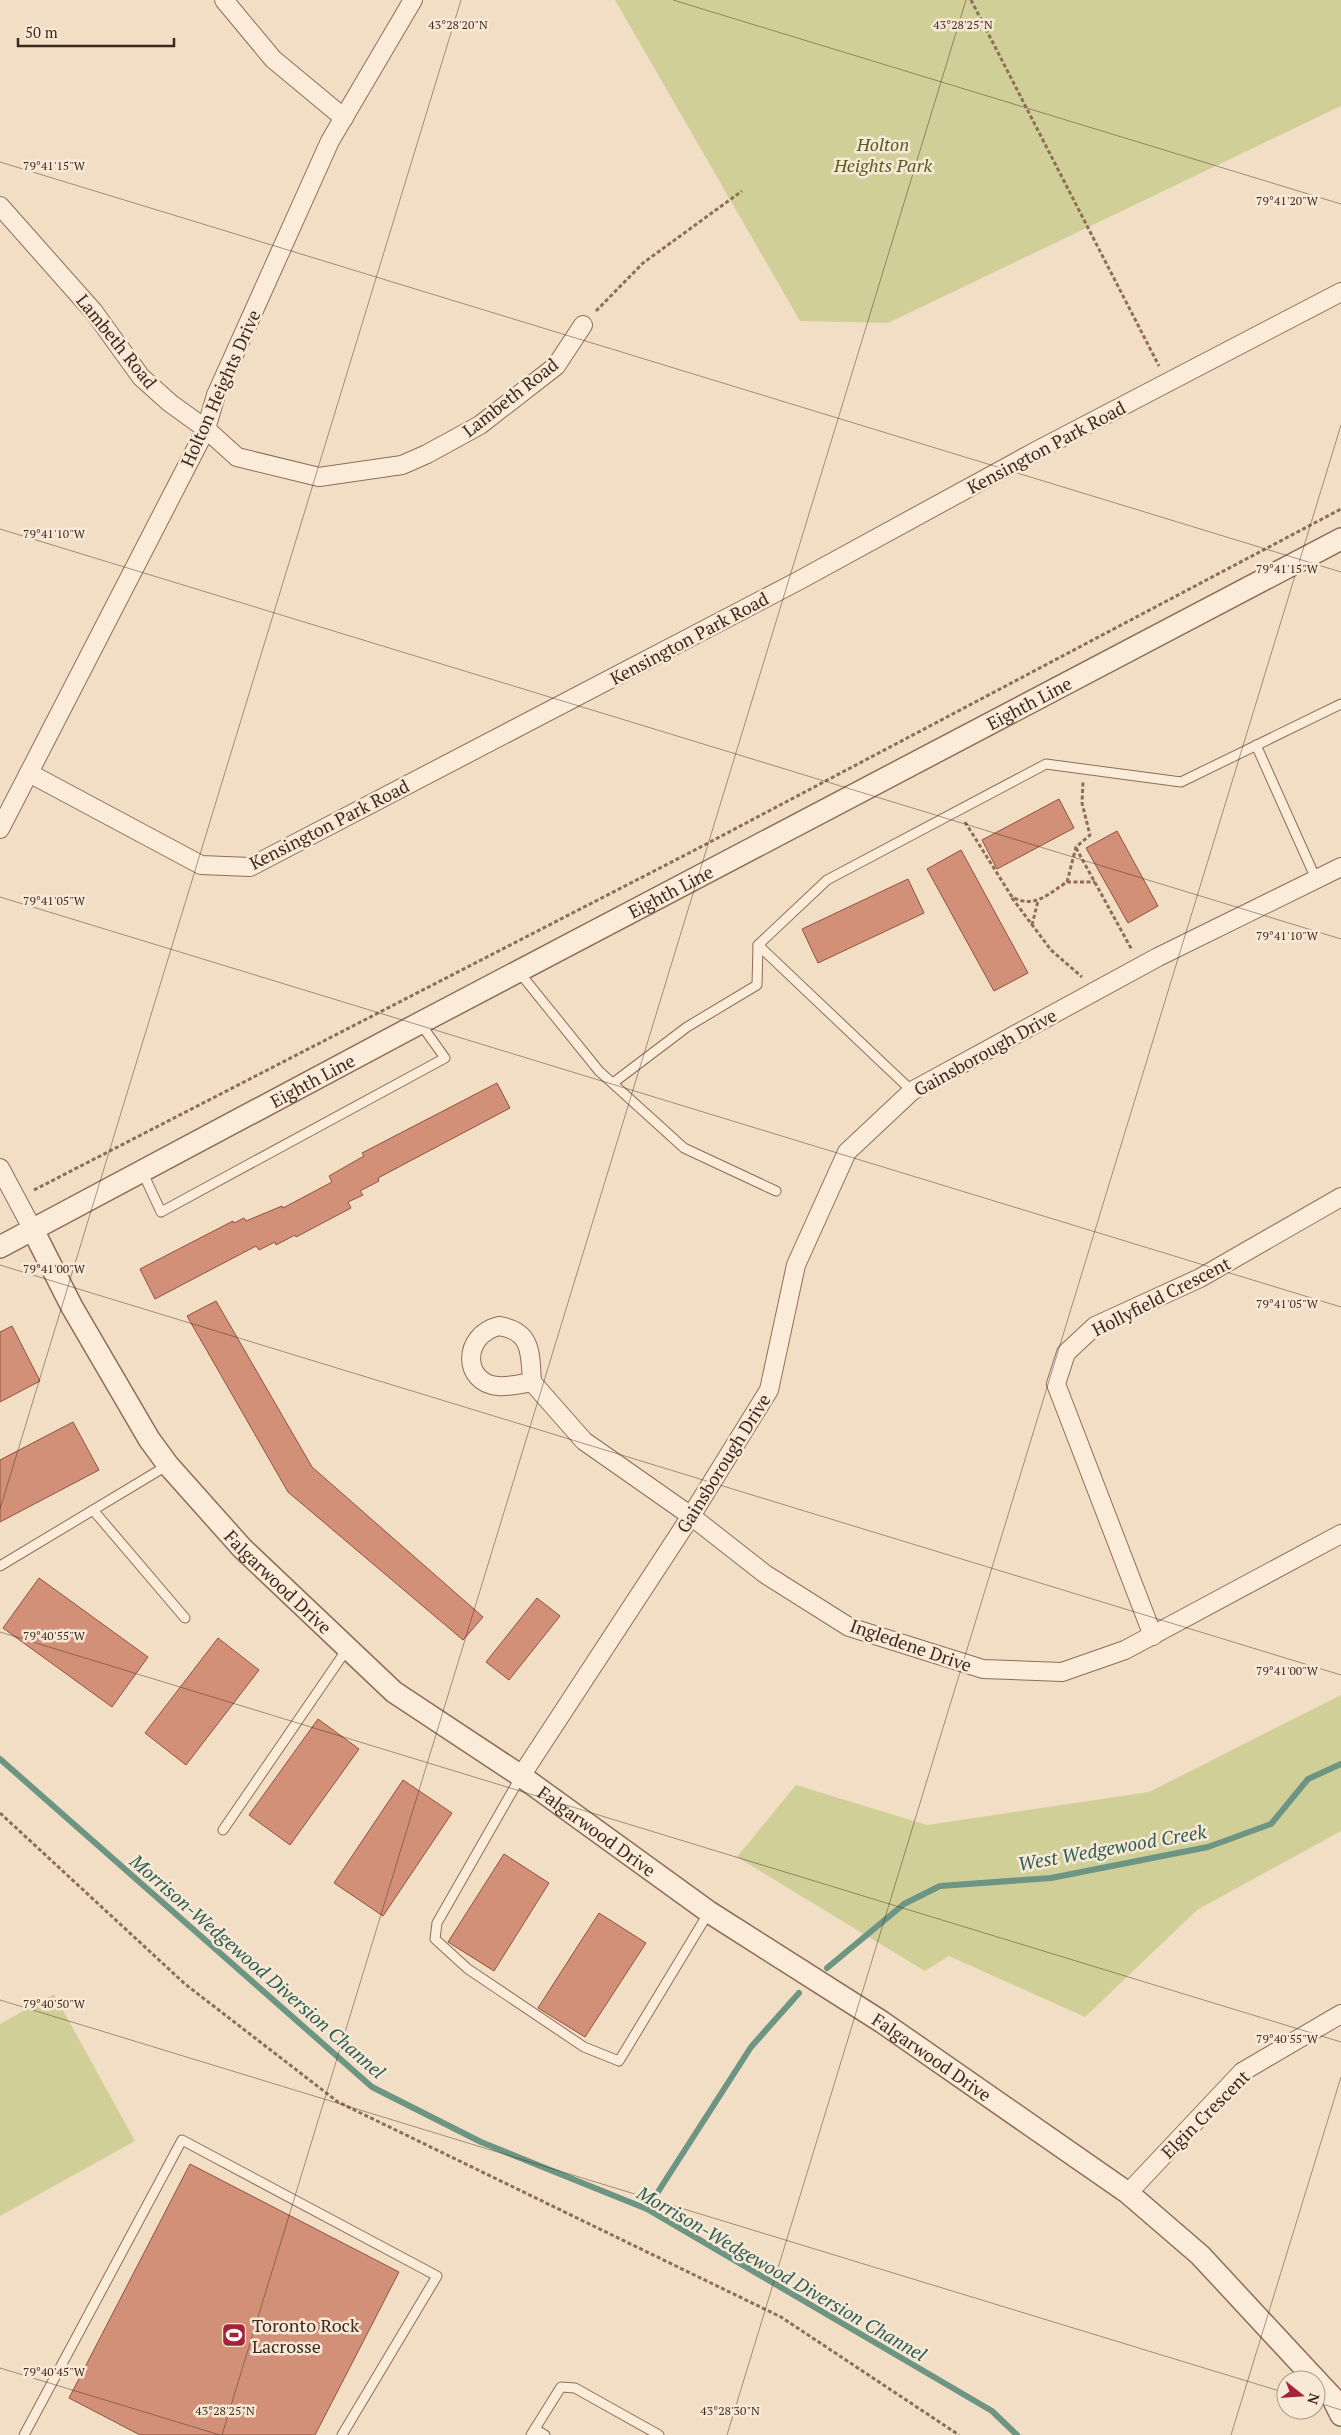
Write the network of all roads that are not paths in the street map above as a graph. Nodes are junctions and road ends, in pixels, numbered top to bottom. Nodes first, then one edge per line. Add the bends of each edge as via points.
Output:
1 (224, 0) edge
2 (412, 0) edge
3 (344, 118) junction
4 (0, 206) edge
5 (1341, 292) edge
6 (582, 325) road end
7 (206, 429) junction
8 (1341, 539) edge
9 (1341, 704) edge
10 (1256, 745) junction
11 (29, 773) junction
12 (0, 829) edge
13 (1341, 867) edge
14 (1316, 879) junction
15 (758, 945) junction
16 (519, 972) junction
17 (420, 1023) junction
18 (612, 1083) junction
19 (912, 1091) junction
20 (0, 1168) edge
21 (142, 1171) junction
22 (776, 1191) dead end
23 (1341, 1198) edge
24 (33, 1230) junction
25 (0, 1247) edge
26 (532, 1382) dead end
27 (168, 1465) junction
28 (93, 1510) junction
29 (691, 1516) junction
30 (1341, 1534) edge
31 (0, 1566) edge
32 (185, 1618) dead end
33 (1153, 1636) junction
34 (347, 1649) junction
35 (521, 1776) junction
36 (223, 1830) dead end
37 (709, 1912) junction
38 (1341, 2014) edge
39 (1128, 2193) junction
40 (1307, 2370) edge
41 (1326, 2391) edge
42 (1341, 2415) edge
43 (533, 2432) edge
44 (24, 2435) edge
45 (342, 2435) edge
46 (545, 2435) edge
47 (659, 2435) edge

1 - 3 street via 273,58
2 - 3 street, Holton Heights Drive
3 - 7 street, Holton Heights Drive via 330,141 216,395
4 - 7 street, Lambeth Road via 94,312 141,377
5 - 11 street, Kensington Park Road via 250,867 201,865
6 - 7 street, Lambeth Road via 556,366 480,425 402,465 319,477 237,457
7 - 11 street, Holton Heights Drive
8 - 16 street, Eighth Line
9 - 10 lane
10 - 14 lane
10 - 15 lane via 1181,782 1046,764 827,880
11 - 12 street, Holton Heights Drive
13 - 14 street, Gainsborough Drive
14 - 19 street, Gainsborough Drive via 1141,966
15 - 18 lane via 757,985 687,1027
15 - 19 lane
16 - 17 street, Eighth Line
16 - 18 lane
17 - 21 street, Eighth Line
17 - 21 lane via 445,1058 161,1212
18 - 22 lane via 684,1148
19 - 29 street, Gainsborough Drive via 847,1152 796,1265 770,1390
20 - 24 street, Falgarwood Drive
21 - 24 street, Eighth Line
23 - 33 street, Hollyfield Crescent via 1200,1278 1094,1326 1066,1353 1056,1384
24 - 25 street, Eighth Line
24 - 27 street, Falgarwood Drive via 72,1308 149,1439
26 - 29 street, Ingledene Drive via 584,1441
27 - 28 lane
27 - 34 street, Falgarwood Drive via 242,1548
28 - 31 lane
28 - 32 lane
29 - 33 street, Ingledene Drive via 765,1574 849,1627 982,1669 1062,1672 1125,1650
29 - 35 street, Gainsborough Drive
30 - 33 street, Ingledene Drive
34 - 35 street, Falgarwood Drive via 394,1692
34 - 36 lane
35 - 37 street, Falgarwood Drive
35 - 37 lane via 437,1923 435,1939 468,1969 584,2047 619,2061
37 - 39 street, Falgarwood Drive via 882,2022
38 - 39 street, Elgin Crescent via 1242,2072
39 - 40 street, Falgarwood Drive via 1200,2255
41 - 42 street, Falgarwood Drive
43 - 46 lane
43 - 47 lane via 561,2387 575,2388
44 - 45 lane via 182,2140 437,2276

